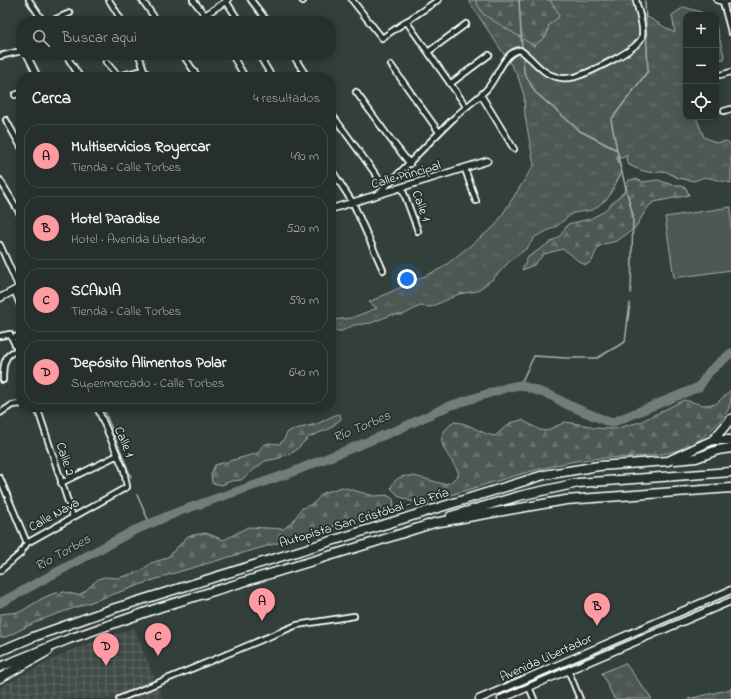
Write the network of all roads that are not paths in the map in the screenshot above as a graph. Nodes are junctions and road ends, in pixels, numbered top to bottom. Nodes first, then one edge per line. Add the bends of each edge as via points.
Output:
1 (29, 0) edge
2 (109, 0) edge
3 (142, 0) edge
4 (193, 0) edge
5 (251, 0) edge
6 (352, 0) edge
7 (438, 0) edge
8 (636, 0) edge
9 (717, 0) edge
10 (227, 1) edge
11 (731, 1) edge
12 (723, 2) junction
13 (70, 13) dead end
14 (206, 15) joint
15 (40, 16) edge
16 (63, 16) edge
17 (119, 16) edge
18 (153, 16) edge
19 (236, 16) edge
20 (263, 16) edge
21 (406, 21) junction
22 (466, 24) dead end
23 (731, 32) edge
24 (16, 52) edge
25 (428, 52) junction
26 (489, 55) dead end
27 (0, 56) edge
28 (30, 60) edge
29 (69, 60) edge
30 (141, 60) edge
31 (186, 60) edge
32 (235, 60) edge
33 (262, 60) edge
34 (297, 60) edge
35 (106, 62) dead end
36 (391, 65) dead end
37 (144, 70) joint
38 (36, 72) edge
39 (77, 72) edge
40 (115, 72) edge
41 (135, 72) edge
42 (194, 72) edge
43 (242, 72) edge
44 (269, 72) edge
45 (305, 72) edge
46 (731, 72) edge
47 (720, 75) dead end
48 (450, 84) junction
49 (356, 92) dead end
50 (481, 95) junction
51 (466, 106) junction
52 (731, 109) edge
53 (724, 111) dead end
54 (6, 120) dead end
55 (336, 120) edge
56 (439, 132) junction
57 (16, 138) edge
58 (514, 149) dead end
59 (486, 161) dead end
60 (410, 164) junction
61 (465, 169) junction
62 (336, 176) edge
63 (0, 180) edge
64 (385, 187) junction
65 (402, 188) junction
66 (378, 194) junction
67 (476, 201) dead end
68 (353, 202) junction
69 (16, 207) edge
70 (336, 207) edge
71 (418, 231) dead end
72 (0, 245) edge
73 (383, 270) dead end
74 (16, 283) edge
75 (16, 289) edge
76 (0, 298) edge
77 (0, 336) edge
78 (16, 337) edge
79 (12, 338) junction
80 (16, 346) edge
81 (16, 351) edge
82 (3, 380) dead end
83 (16, 405) edge
84 (38, 412) edge
85 (99, 412) edge
86 (0, 413) edge
87 (731, 420) edge
88 (713, 440) junction
89 (731, 440) edge
90 (731, 448) edge
91 (118, 455) junction
92 (668, 461) junction
93 (731, 472) edge
94 (0, 478) edge
95 (61, 483) junction
96 (127, 487) joint
97 (731, 488) edge
98 (73, 517) junction
99 (434, 523) junction
100 (27, 543) junction
101 (1, 569) edge
102 (731, 590) edge
103 (731, 601) edge
104 (354, 616) dead end
105 (69, 639) junction
106 (1, 651) edge
107 (0, 667) edge
108 (568, 670) junction
109 (0, 678) edge
110 (529, 687) junction
111 (119, 699) edge
112 (479, 699) edge
113 (501, 699) edge
114 (534, 699) edge
115 (580, 699) edge

1 - 15 street
2 - 17 street
3 - 18 street
4 - 14 street
5 - 20 street
6 - 21 street via 380,38
7 - 21 street
8 - 50 street via 642,37 631,50 582,74 562,78 546,72 520,50 513,51 506,58 495,80
9 - 12 street
10 - 14 street
10 - 19 street
11 - 12 street
12 - 23 street
13 - 16 street
21 - 25 street
22 - 25 street
24 - 27 street
25 - 48 street
26 - 48 street
28 - 38 street
29 - 39 street
30 - 37 street
31 - 42 street
32 - 43 street
33 - 44 street
34 - 45 street
35 - 40 street
36 - 56 street
37 - 41 street
46 - 47 street
48 - 51 street
49 - 60 street
50 - 51 street
50 - 58 street
51 - 56 street
52 - 53 street
54 - 57 street
55 - 64 street
56 - 60 street
59 - 61 main road, Calle Principal
60 - 64 street
61 - 65 main road, Calle Principal
61 - 67 street
62 - 68 street
63 - 69 street
64 - 66 street
65 - 66 main road, Calle Principal
65 - 71 street, Calle 1
66 - 68 main road, Calle Principal
68 - 70 main road, Calle Principal
68 - 73 street
72 - 74 street
75 - 76 main road
77 - 79 street via 10,334
78 - 79 street
79 - 80 street
81 - 82 street via 5,360
83 - 86 street
84 - 95 street, Calle 2
85 - 91 street, Calle 1
87 - 88 highway, Autopista San Cristóbal - La Fría
88 - 89 highway
88 - 92 highway, Autopista San Cristóbal - La Fría
90 - 92 highway via 696,458
91 - 95 street
91 - 96 street, Calle 1
92 - 106 highway, Autopista San Cristóbal - La Fría via 599,466 544,475 109,610
93 - 99 highway via 572,484 469,509
94 - 100 street
95 - 98 street, Calle 2
96 - 98 street, Calle Nava
97 - 99 highway, Autopista San Cristóbal - La Fría via 566,500
98 - 100 street, Calle Nava
99 - 105 highway, Autopista San Cristóbal - La Fría via 161,607
100 - 101 street, Calle Nava via 20,554
102 - 112 main road, Avenida Libertador
103 - 108 main road, Avenida Libertador
104 - 111 street via 297,625
105 - 107 highway, Autopista San Cristóbal - La Fría
105 - 109 highway
108 - 110 main road, Avenida Libertador
108 - 115 street
110 - 113 main road, Avenida Libertador
110 - 114 street

